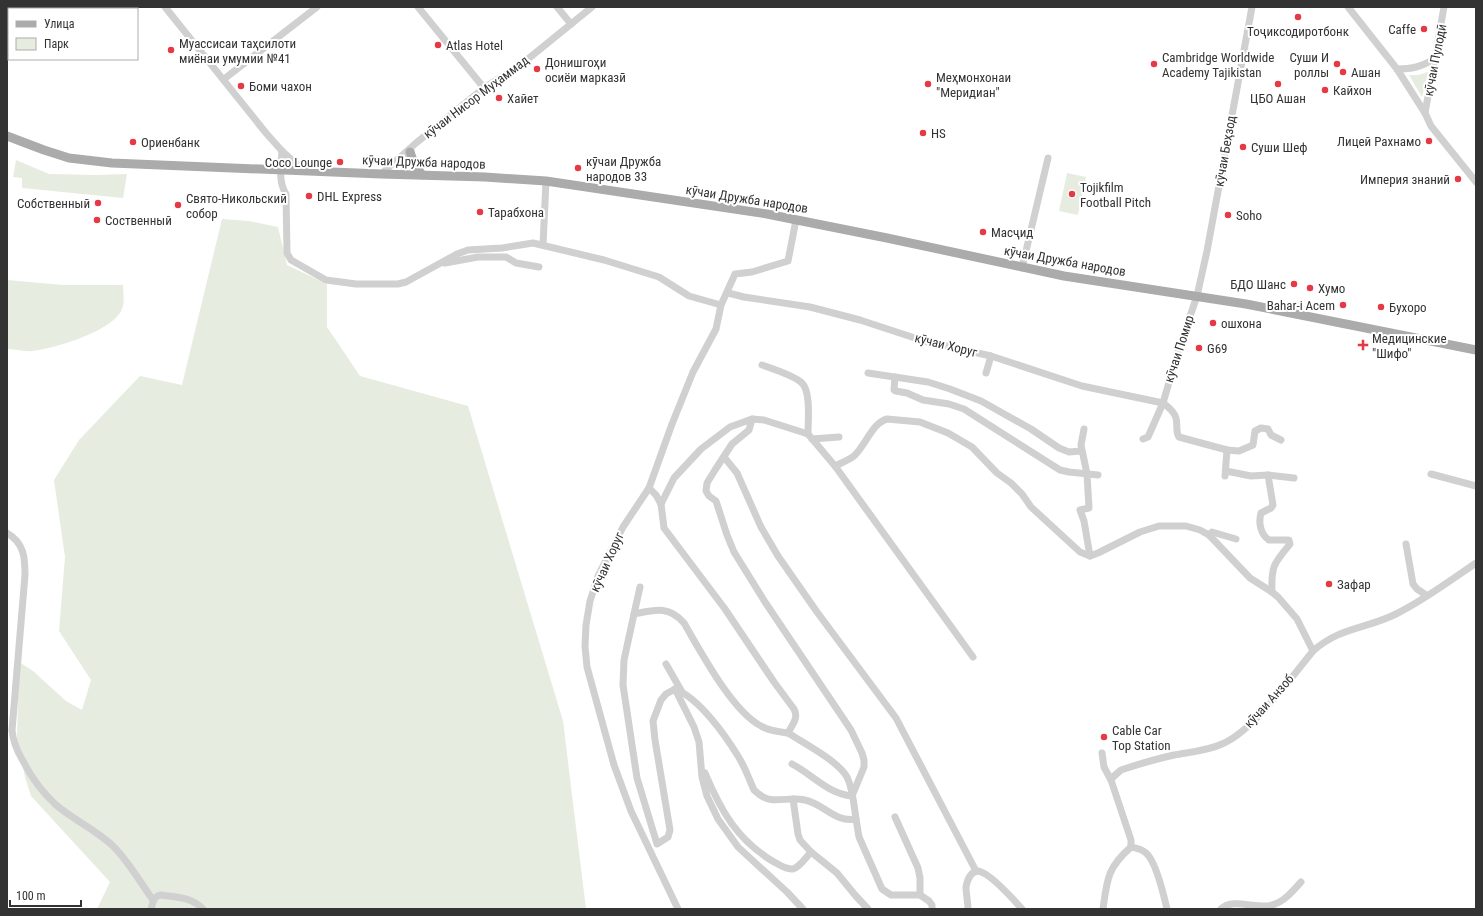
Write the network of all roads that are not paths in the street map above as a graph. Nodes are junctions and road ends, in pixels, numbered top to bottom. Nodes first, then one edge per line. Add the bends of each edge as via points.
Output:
1 (165, 7) edge
2 (317, 7) edge
3 (418, 7) edge
4 (557, 7) edge
5 (592, 7) edge
6 (1252, 7) edge
7 (1348, 7) edge
8 (1444, 7) edge
9 (571, 24) junction
10 (1434, 59) junction
11 (1397, 68) junction
12 (224, 80) junction
13 (484, 88) junction
14 (1425, 113) junction
15 (7, 136) edge
16 (416, 143) junction
17 (282, 151) junction
18 (410, 152) junction
19 (1048, 158) dead end
20 (281, 170) junction
21 (303, 170) junction
22 (382, 174) junction
23 (404, 175) junction
24 (422, 175) junction
25 (546, 181) junction
26 (1476, 182) edge
27 (796, 220) junction
28 (544, 245) junction
29 (440, 264) junction
30 (539, 267) dead end
31 (1022, 268) junction
32 (728, 293) junction
33 (1197, 296) junction
34 (721, 305) junction
35 (1476, 350) edge
36 (991, 356) junction
37 (762, 365) dead end
38 (868, 373) dead end
39 (986, 373) dead end
40 (895, 377) junction
41 (1163, 403) junction
42 (752, 419) junction
43 (1084, 429) dead end
44 (810, 436) junction
45 (839, 437) dead end
46 (1143, 440) dead end
47 (1281, 440) dead end
48 (1227, 450) junction
49 (1081, 451) junction
50 (724, 458) junction
51 (835, 466) junction
52 (1087, 474) junction
53 (1431, 474) dead end
54 (1098, 475) dead end
55 (1268, 475) junction
56 (1294, 478) dead end
57 (1476, 486) edge
58 (649, 488) junction
59 (661, 504) junction
60 (1199, 524) dead end
61 (7, 533) edge
62 (1211, 533) junction
63 (1236, 539) dead end
64 (1406, 544) dead end
65 (1090, 556) junction
66 (1476, 563) edge
67 (640, 587) dead end
68 (1272, 592) junction
69 (1426, 595) junction
70 (634, 614) junction
71 (1313, 651) junction
72 (973, 656) dead end
73 (666, 664) dead end
74 (678, 690) junction
75 (788, 733) junction
76 (1102, 753) dead end
77 (701, 764) junction
78 (792, 764) dead end
79 (1111, 780) junction
80 (852, 796) junction
81 (793, 799) junction
82 (895, 817) dead end
83 (856, 819) junction
84 (657, 844) junction
85 (648, 848) junction
86 (1131, 848) junction
87 (811, 852) junction
88 (976, 871) junction
89 (1301, 882) dead end
90 (920, 895) junction
91 (153, 900) junction
92 (152, 909) edge
93 (203, 909) edge
94 (678, 909) edge
95 (803, 909) edge
96 (868, 909) edge
97 (932, 909) edge
98 (968, 909) edge
99 (1022, 909) edge
100 (1103, 909) edge
101 (1167, 909) edge
102 (1221, 909) edge

1 - 12 street
2 - 12 street
3 - 13 street
4 - 9 street
5 - 9 street, кӯчаи Нисор Муҳаммад
6 - 33 street, кӯчаи Беҳзод
7 - 11 street
8 - 10 street, кӯчаи Пулодӣ
9 - 13 street, кӯчаи Нисор Муҳаммад via 523,63
10 - 11 street via 1418,68
10 - 14 street, кӯчаи Пулодӣ
11 - 14 street
12 - 17 street
13 - 16 street, кӯчаи Нисор Муҳаммад
14 - 26 street via 1431,126
15 - 20 main road, кӯчаи Дружба народов via 52,153 84,160 172,167
16 - 18 street, кӯчаи Нисор Муҳаммад
16 - 22 street, кӯчаи Нисор Муҳаммад
17 - 20 street
17 - 21 street
18 - 23 street, кӯчаи Нисор Муҳаммад via 405,163
18 - 24 main road
19 - 31 street
20 - 21 main road, кӯчаи Дружба народов
20 - 29 street via 286,194 287,253 291,260 326,280 356,284 402,283
21 - 22 main road, кӯчаи Дружба народов
22 - 23 main road, кӯчаи Дружба народов
23 - 24 main road, кӯчаи Дружба народов
24 - 25 main road, кӯчаи Дружба народов
25 - 27 main road, кӯчаи Дружба народов
25 - 28 street
27 - 31 main road, кӯчаи Дружба народов
27 - 32 street, кӯчаи Хоруг via 788,261 752,272 735,274
28 - 29 street via 529,243 468,250
28 - 34 street via 658,277 688,296
29 - 30 street via 478,257 506,257 516,264
31 - 33 main road, кӯчаи Дружба народов
32 - 34 street, кӯчаи Хоруг
32 - 36 street, кӯчаи Хоруг via 810,307 924,341
33 - 35 main road, кӯчаи Дружба народов
33 - 41 street, кӯчаи Помир
34 - 58 street, кӯчаи Хоруг via 716,329 693,372
36 - 39 street
36 - 41 street, кӯчаи Хоруг via 1082,386
37 - 44 street via 798,380 803,385 807,396
38 - 40 street
40 - 49 street via 928,382 981,401 1059,448 1069,452
40 - 52 street via 896,392 957,406 1060,470
41 - 46 street, кӯчаи Помир via 1148,437
41 - 48 street via 1176,418 1179,437
42 - 44 street via 764,420
42 - 50 street via 749,430 732,444
42 - 59 street via 730,427 701,449 674,478
43 - 49 street
44 - 45 street
44 - 51 street
47 - 48 street via 1261,428 1255,431 1253,445 1239,450
48 - 55 street via 1226,474
49 - 52 street
50 - 80 street via 708,480 706,491 716,501 734,552 851,730 864,760 864,767
50 - 88 street via 736,473 761,527 782,561 896,718
51 - 65 street via 854,456 882,420 920,422 948,432 972,447 1022,494 1031,507 1080,552
51 - 72 street
52 - 54 street
52 - 65 street via 1089,508 1080,510
53 - 57 street
55 - 56 street
55 - 68 street via 1273,504 1271,508 1260,513 1262,533 1269,540 1289,540 1290,544 1275,562
58 - 59 street
58 - 85 street, кӯчаи Хоруг via 623,527 598,576 590,601 585,646 587,667 614,765 630,811
59 - 75 street via 664,528 725,609 794,709 796,717
60 - 62 street
61 - 91 street via 18,542 25,556 12,730 15,747 45,794 113,847
62 - 63 street
62 - 65 street via 1186,526 1159,526 1140,532
62 - 68 street via 1250,578
64 - 69 street via 1413,584
66 - 69 street, кӯчаи Анзоб
67 - 70 street
68 - 71 street via 1297,618
69 - 71 street, кӯчаи Анзоб via 1395,615 1338,634
70 - 75 street via 665,610 679,617 712,672 746,715 768,729
70 - 84 street via 624,660 623,685 637,778
71 - 79 street, кӯчаи Анзоб via 1266,708 1232,738 1203,750 1157,758 1121,770
73 - 74 street
74 - 77 street via 699,742
74 - 81 street via 702,710 727,740 743,765 754,790 764,798 772,800
74 - 84 street via 666,694 661,700 653,721 670,830 668,837
75 - 80 street via 821,754 842,772 850,784
76 - 79 street via 1104,766
77 - 87 street via 725,816 740,836 759,852 788,869 796,868
77 - 95 street via 707,796 726,831 750,859
78 - 80 street via 839,794
79 - 86 street via 1131,840
80 - 83 street
81 - 83 street via 812,802 844,820
81 - 87 street via 800,840
82 - 90 street via 918,868
83 - 90 street via 859,837 882,890 891,895
84 - 85 street
85 - 94 street, кӯчаи Хоруг
86 - 100 street via 1119,858 1107,880
86 - 101 street via 1146,852 1151,859
87 - 96 street via 837,873
88 - 98 street via 971,874 966,887
88 - 99 street via 981,871 990,878
89 - 102 street via 1281,901 1271,906 1232,904
90 - 97 street via 929,901
91 - 92 street
91 - 93 street via 160,895 187,899

